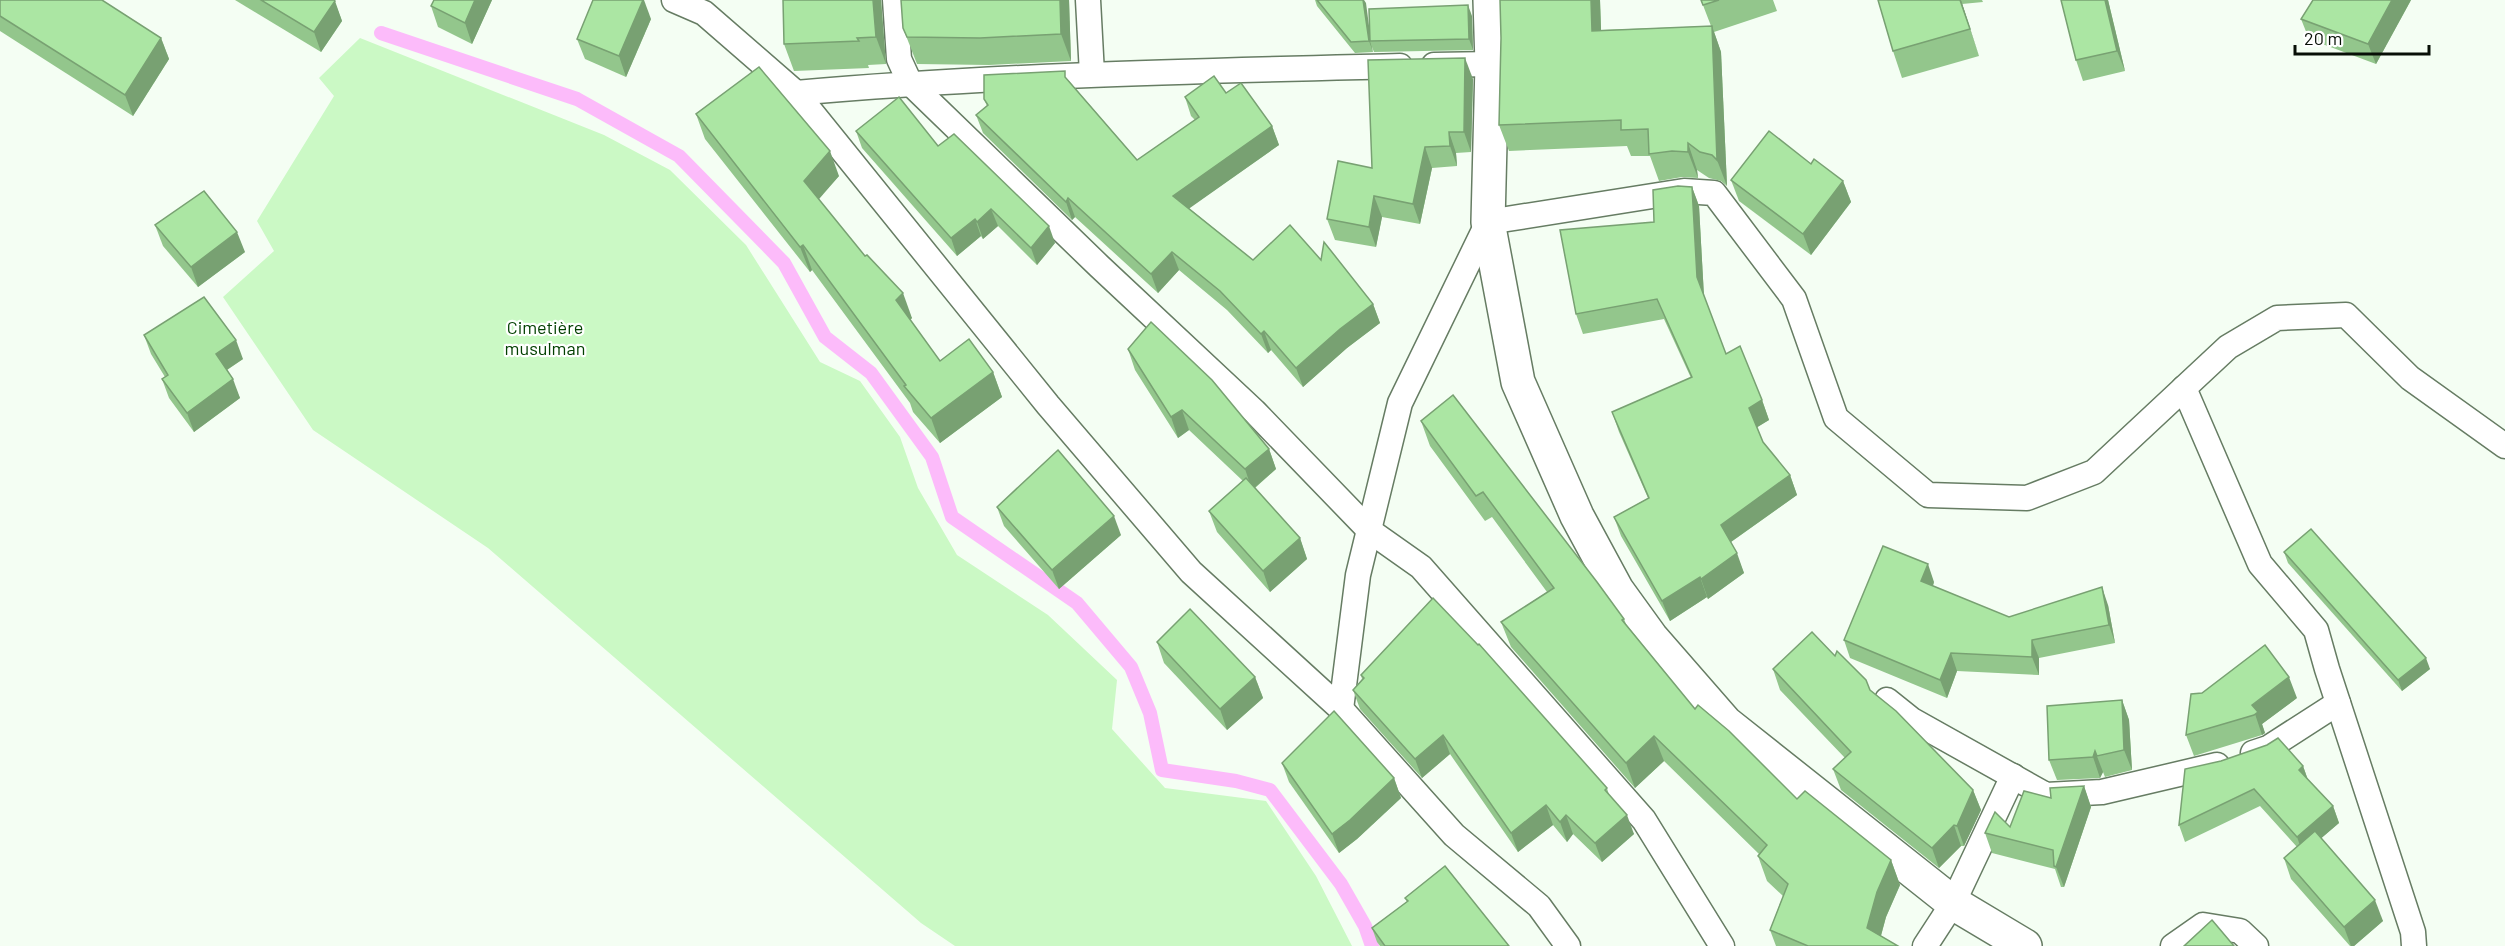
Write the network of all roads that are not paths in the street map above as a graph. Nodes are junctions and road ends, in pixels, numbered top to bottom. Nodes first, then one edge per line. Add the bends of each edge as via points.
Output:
1 (674, 0) edge
2 (895, 0) edge
3 (1088, 0) edge
4 (1490, 0) edge
5 (1492, 64) junction
6 (1092, 74) junction
7 (910, 82) junction
8 (796, 93) junction
9 (1488, 222) junction
10 (2184, 388) junction
11 (2505, 446) edge
12 (1370, 531) junction
13 (1887, 700) edge
14 (2338, 703) junction
15 (1341, 709) junction
16 (2013, 776) junction
17 (1953, 903) junction
18 (1568, 946) edge
19 (1722, 946) edge
20 (1925, 946) edge
21 (2025, 946) edge
22 (2173, 946) edge
23 (2256, 946) edge
24 (2414, 946) edge

1 - 8 lane via 704,13
2 - 7 lane via 899,59
3 - 6 lane
4 - 5 street
5 - 6 lane
5 - 9 street
6 - 7 lane
7 - 8 lane
7 - 12 lane via 1254,411
8 - 15 lane via 1048,405 1191,572
9 - 10 lane via 1684,191 1714,193 1794,299 1836,418 1928,495 2027,498 2094,472
9 - 12 lane via 1400,403
9 - 17 street via 1518,382 1576,516 1617,590 1651,637 1726,723
10 - 11 lane via 2228,347 2277,318 2346,315 2410,378
10 - 14 lane via 2260,564 2316,630
12 - 15 lane via 1358,575
12 - 19 lane via 1421,567 1644,820
13 - 16 lane via 1912,720
14 - 16 lane via 2268,748 2222,764 2102,792 2046,795
14 - 24 lane via 2413,932
15 - 18 lane via 1454,835 1539,906
16 - 17 lane
17 - 20 lane
17 - 21 street
22 - 23 lane via 2203,925 2240,931

